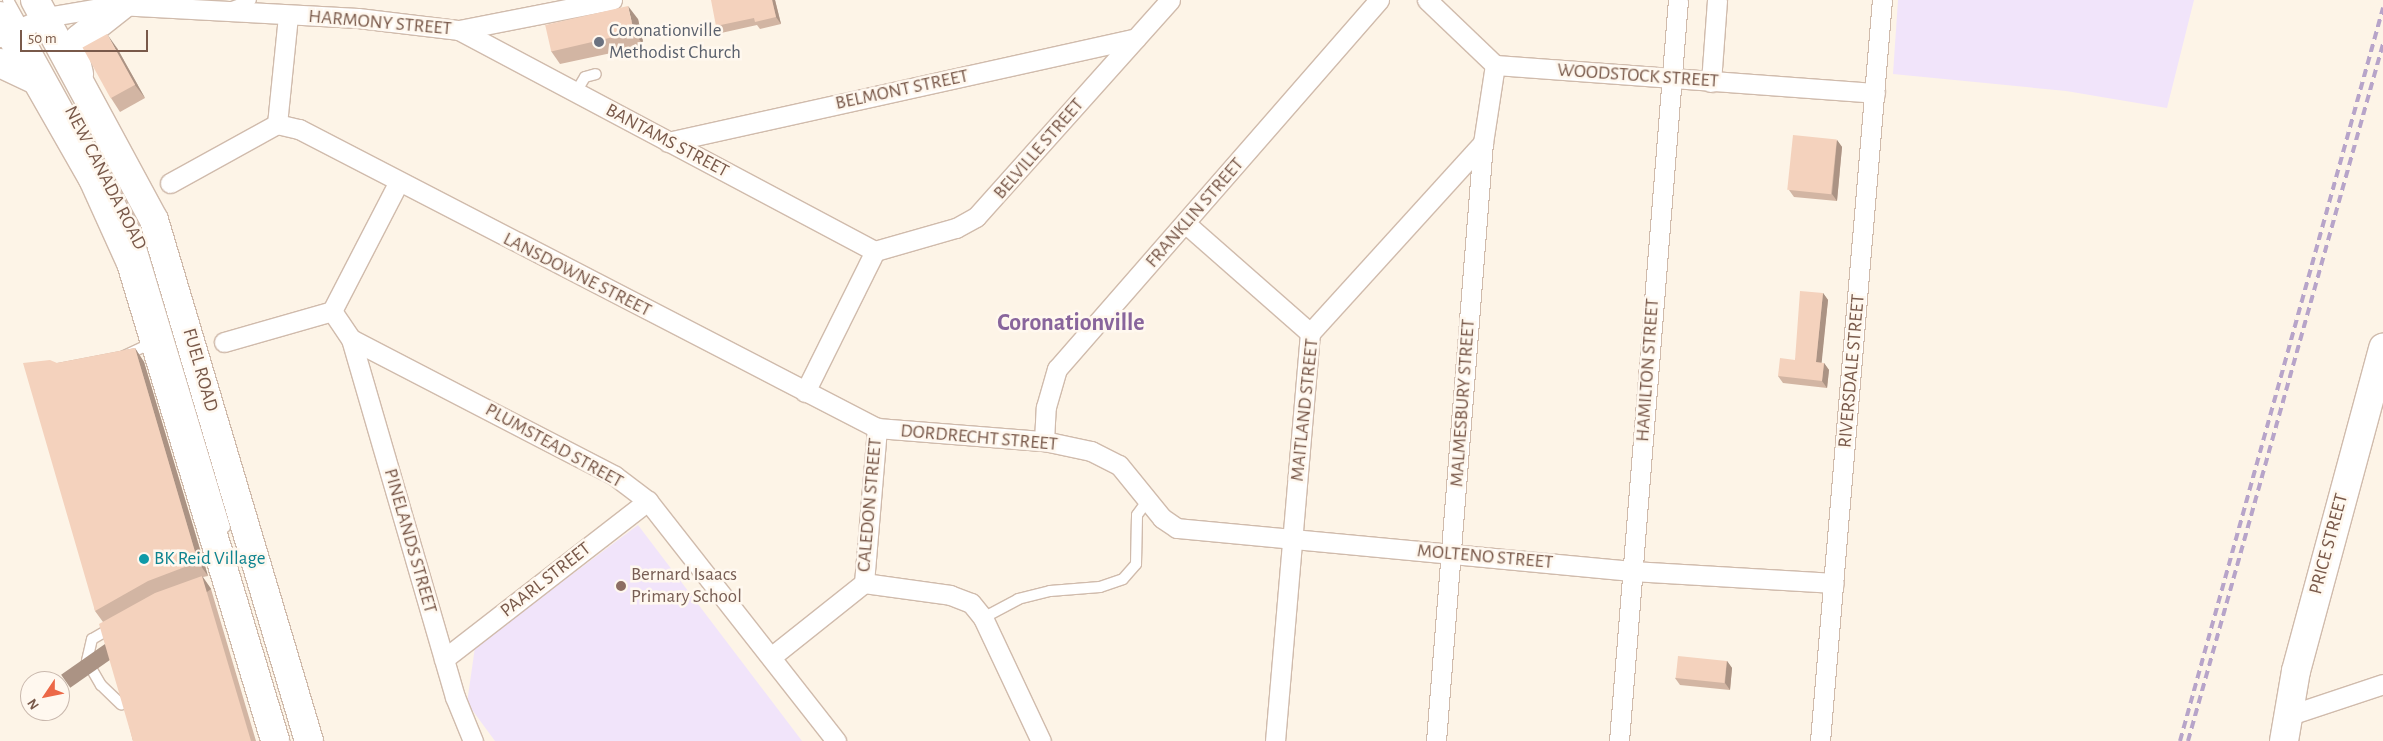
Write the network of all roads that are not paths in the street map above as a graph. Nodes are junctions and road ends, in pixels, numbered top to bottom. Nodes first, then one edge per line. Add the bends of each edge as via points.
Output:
1 (8, 0) edge
2 (22, 0) edge
3 (250, 0) edge
4 (612, 0) edge
5 (1170, 0) edge
6 (1379, 0) edge
7 (1427, 0) edge
8 (1678, 0) edge
9 (1717, 0) edge
10 (1882, 0) edge
11 (114, 3) edge
12 (288, 8) edge
13 (219, 10) junction
14 (21, 21) edge
15 (460, 30) junction
16 (1136, 38) junction
17 (0, 64) edge
18 (1495, 65) junction
19 (596, 74) dead end
20 (80, 78) junction
21 (1670, 79) junction
22 (40, 82) junction
23 (1711, 82) junction
24 (576, 92) junction
25 (1875, 93) junction
26 (277, 124) junction
27 (668, 142) junction
28 (1483, 144) junction
29 (170, 183) dead end
30 (398, 183) junction
31 (1186, 224) junction
32 (875, 251) junction
33 (332, 311) junction
34 (1310, 333) junction
35 (157, 340) junction
36 (351, 340) junction
37 (224, 342) dead end
38 (2383, 348) edge
39 (110, 362) edge
40 (2378, 382) edge
41 (804, 392) junction
42 (877, 428) junction
43 (1044, 441) junction
44 (648, 501) junction
45 (1147, 501) junction
46 (227, 535) dead end
47 (1292, 541) junction
48 (1452, 554) junction
49 (1634, 571) junction
50 (864, 583) junction
51 (1834, 583) junction
52 (983, 618) junction
53 (126, 619) edge
54 (771, 656) junction
55 (444, 659) junction
56 (269, 678) dead end
57 (2383, 684) edge
58 (121, 704) edge
59 (2285, 728) edge
60 (274, 741) edge
61 (288, 741) edge
62 (299, 741) edge
63 (309, 741) edge
64 (474, 741) edge
65 (836, 741) edge
66 (1041, 741) edge
67 (1275, 741) edge
68 (1436, 741) edge
69 (1619, 741) edge
70 (1820, 741) edge

1 - 14 lane, NEW CANADA ROAD
2 - 14 lane, NEW CANADA ROAD
3 - 13 lane
4 - 15 street, HARMONY STREET
5 - 16 street, BELVILLE STREET
6 - 31 street, FRANKLIN STREET
7 - 18 street
8 - 21 street, HAMILTON STREET
9 - 23 street
10 - 25 street, RIVERSDALE STREET
11 - 13 street, HARMONY STREET
11 - 14 street, HARMONY STREET
11 - 20 main road via 75,56
12 - 13 street, HARMONY STREET
12 - 15 street, HARMONY STREET
12 - 26 street
14 - 20 main road, FUEL ROAD
14 - 22 main road, FUEL ROAD
14 - 46 lane, NEW CANADA ROAD via 137,234
14 - 62 lane, NEW CANADA ROAD via 153,246
15 - 24 street, BANTAMS STREET
16 - 27 street, BELMONT STREET
16 - 32 street, BELVILLE STREET via 976,217 956,228
17 - 22 main road
18 - 21 street, WOODSTOCK STREET
18 - 28 street, MALMESBURY STREET
19 - 24 lane via 585,77
20 - 63 main road, FUEL ROAD via 162,240
21 - 23 street, WOODSTOCK STREET
21 - 49 street, HAMILTON STREET
22 - 35 main road, FUEL ROAD via 120,235
23 - 25 street, WOODSTOCK STREET
24 - 27 street, BANTAMS STREET
25 - 51 street, RIVERSDALE STREET
26 - 29 street
26 - 30 street, LANSDOWNE STREET via 299,129
27 - 32 street, BANTAMS STREET
28 - 34 street, MAITLAND STREET
28 - 48 street, MALMESBURY STREET
30 - 33 street
30 - 41 street, LANSDOWNE STREET
31 - 34 street
31 - 43 street, FRANKLIN STREET via 1057,369 1046,407
32 - 41 street
33 - 36 street, PLUMSTEAD STREET
33 - 37 street
34 - 47 street, MAITLAND STREET
35 - 39 lane
35 - 60 main road, FUEL ROAD via 221,578
36 - 44 street, PLUMSTEAD STREET via 616,476
36 - 55 street, PINELANDS STREET
38 - 40 main road, PRICE STREET
40 - 59 main road, PRICE STREET
41 - 42 street, LANSDOWNE STREET
42 - 43 street, DORDRECHT STREET
42 - 50 street, CALEDON STREET
43 - 45 street, DORDRECHT STREET via 1091,451 1119,465
44 - 54 street, PLUMSTEAD STREET
44 - 55 street, PAARL STREET
45 - 47 street, MOLTENO STREET via 1177,528
45 - 52 lane via 1137,515 1136,564 1123,579 1100,587 1050,591 1018,599
47 - 48 street, MOLTENO STREET
47 - 67 street, MAITLAND STREET
48 - 49 street, MOLTENO STREET
48 - 68 street, MALMESBURY STREET
49 - 51 street, MOLTENO STREET
49 - 69 street, HAMILTON STREET
50 - 52 street via 961,596
50 - 54 street, CALEDON STREET
51 - 70 street, RIVERSDALE STREET
52 - 66 street
53 - 58 lane via 92,639 87,661 102,686
54 - 65 street, PLUMSTEAD STREET
55 - 64 street, PINELANDS STREET
56 - 61 lane
57 - 59 street

